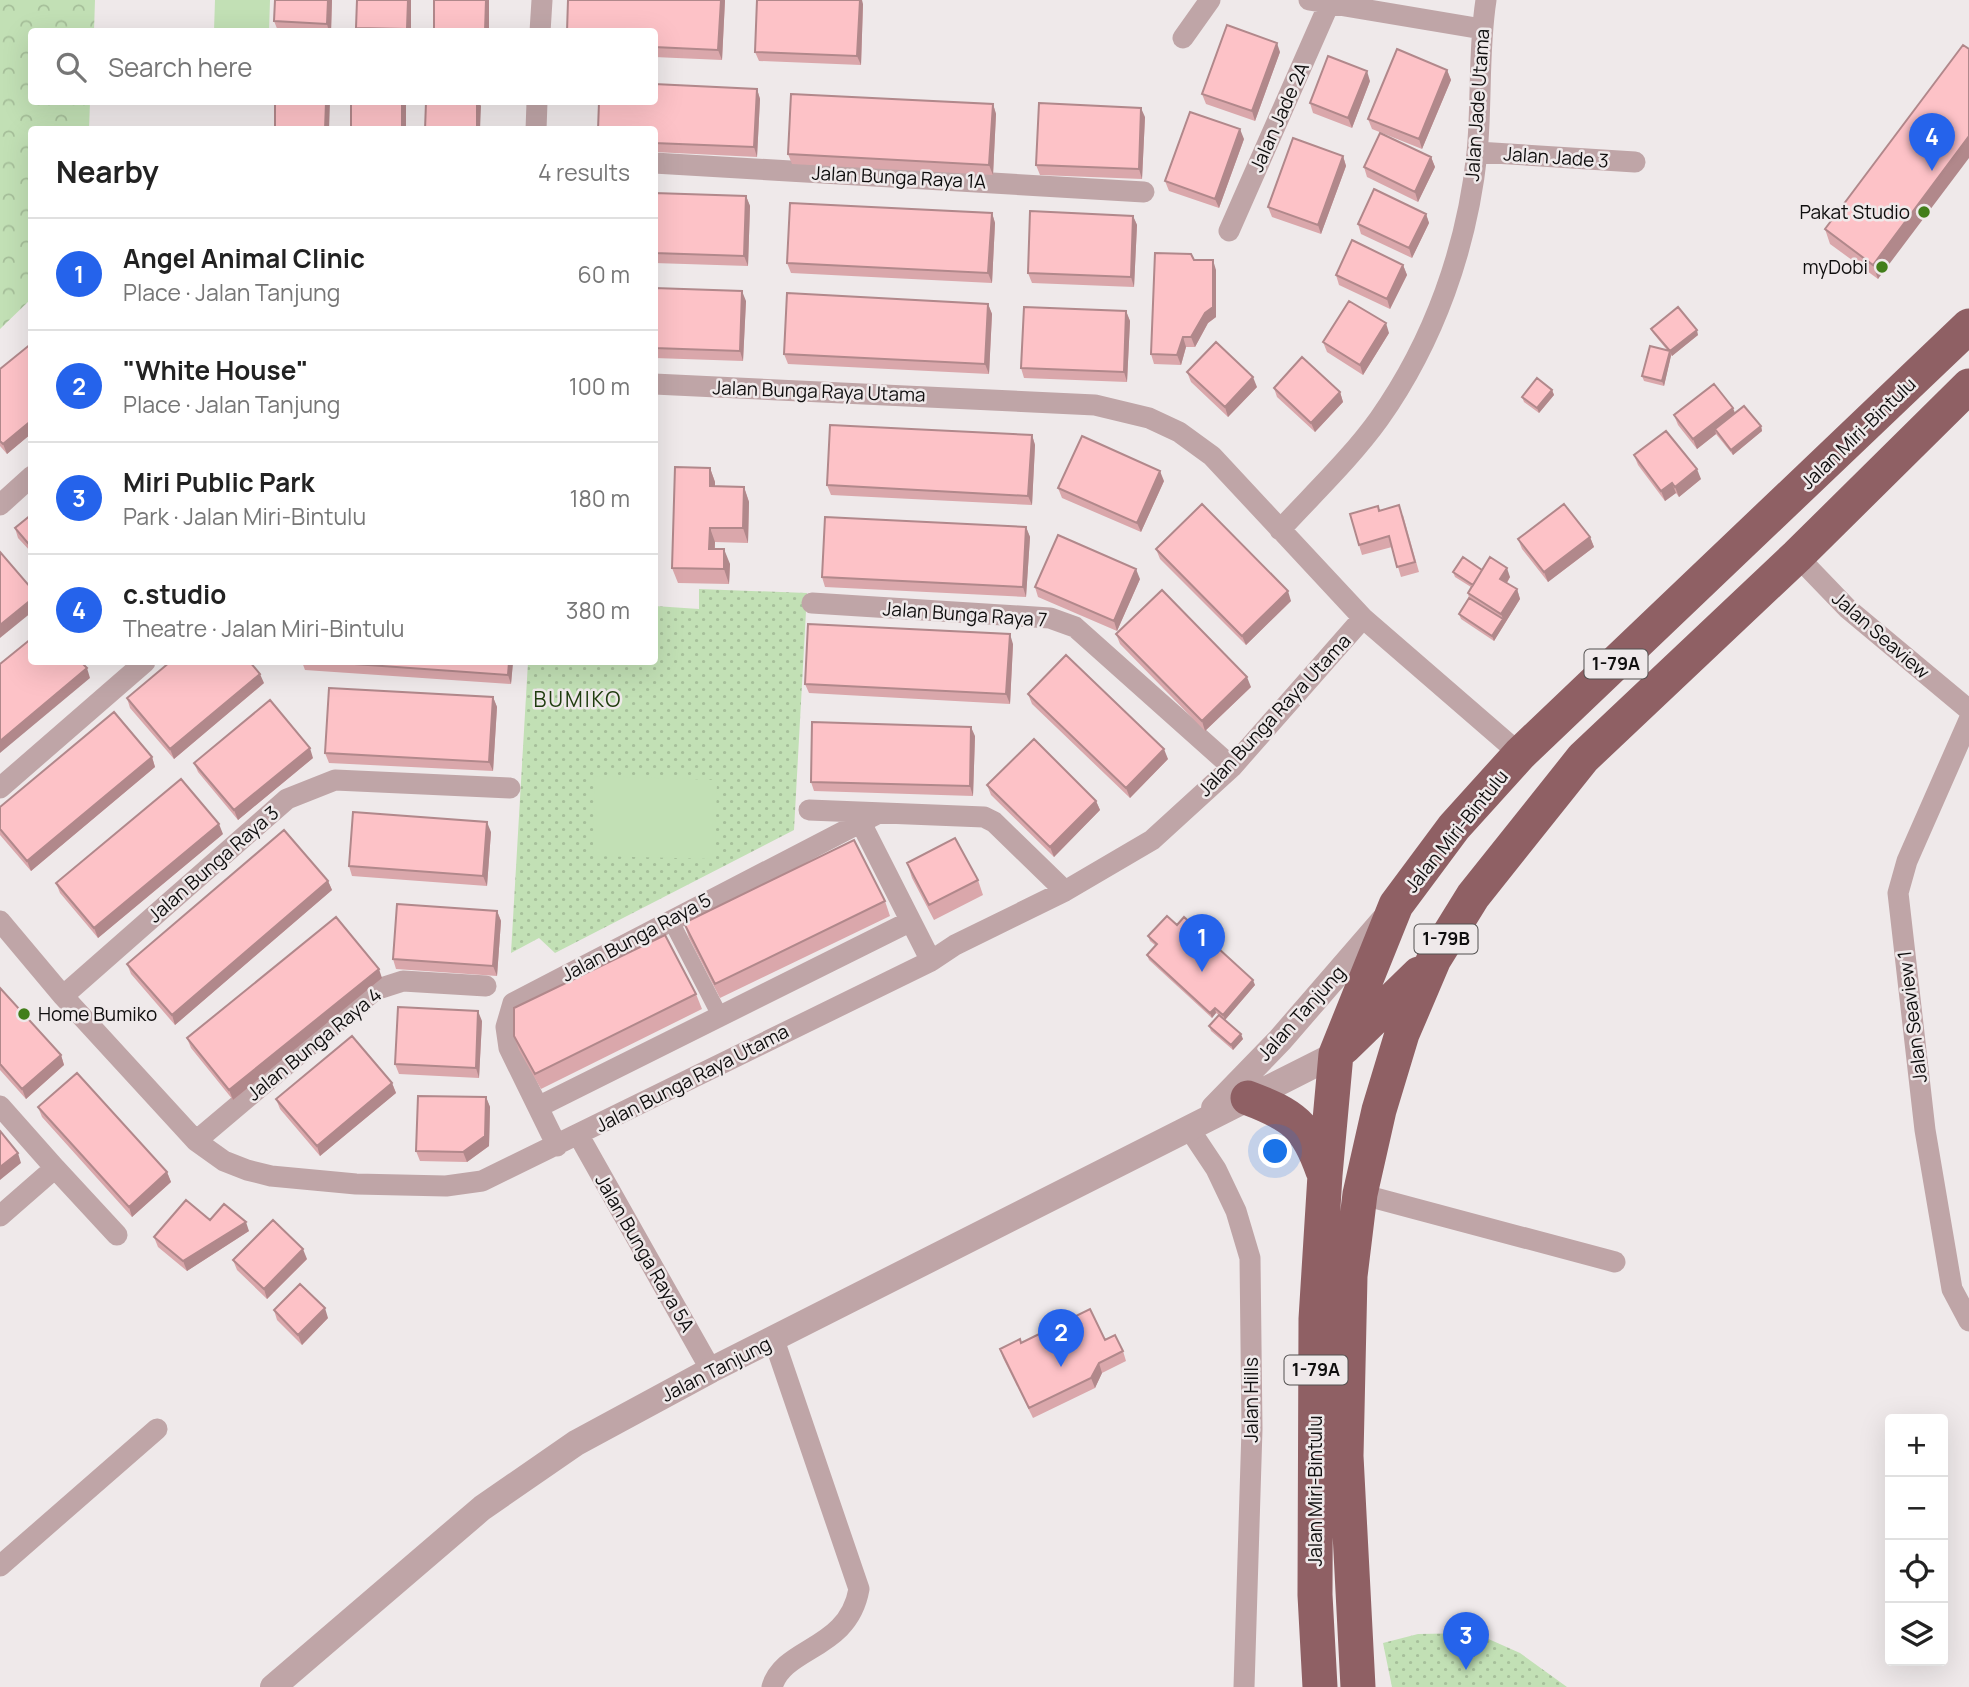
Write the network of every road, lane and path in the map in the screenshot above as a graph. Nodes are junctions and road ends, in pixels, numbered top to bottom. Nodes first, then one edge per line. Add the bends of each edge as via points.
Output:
1 (542, 0) edge
2 (1210, 0) edge
3 (1486, 0) edge
4 (1319, 2) edge
5 (540, 28) edge
6 (1482, 30) junction
7 (1184, 38) dead end
8 (537, 105) edge
9 (536, 126) edge
10 (1477, 152) junction
11 (1635, 162) dead end
12 (658, 163) edge
13 (1144, 191) dead end
14 (1229, 231) dead end
15 (1969, 326) edge
16 (658, 384) edge
17 (1969, 386) edge
18 (28, 480) edge
19 (0, 505) edge
20 (1280, 530) junction
21 (1797, 556) junction
22 (812, 603) dead end
23 (1363, 618) junction
24 (142, 665) edge
25 (1969, 710) edge
26 (1969, 720) edge
27 (1520, 754) junction
28 (1232, 767) junction
29 (0, 788) edge
30 (510, 788) dead end
31 (808, 810) dead end
32 (870, 817) junction
33 (1065, 891) junction
34 (1396, 905) junction
35 (670, 919) junction
36 (0, 921) edge
37 (909, 922) junction
38 (1434, 959) junction
39 (931, 961) junction
40 (486, 986) dead end
41 (63, 996) junction
42 (720, 1016) junction
43 (1336, 1054) junction
44 (1248, 1098) junction
45 (0, 1105) edge
46 (540, 1106) junction
47 (1196, 1123) junction
48 (579, 1136) junction
49 (196, 1141) junction
50 (557, 1146) junction
51 (55, 1168) junction
52 (1325, 1175) junction
53 (1360, 1194) junction
54 (0, 1216) edge
55 (117, 1235) dead end
56 (1615, 1262) dead end
57 (1969, 1321) edge
58 (774, 1340) junction
59 (711, 1370) junction
60 (157, 1429) dead end
61 (0, 1566) edge
62 (273, 1687) edge
63 (772, 1687) edge
64 (1244, 1687) edge
65 (1320, 1687) edge
66 (1357, 1687) edge

1 - 5 street
2 - 7 street
3 - 6 street, Jalan Jade Utama
4 - 6 street
4 - 14 street, Jalan Jade 2A
6 - 10 street, Jalan Jade Utama
8 - 9 street
10 - 11 street, Jalan Jade 3
10 - 20 street, Jalan Jade Utama via 1463,240 1442,300 1408,373 1378,420
12 - 13 street, Jalan Bunga Raya 1A
15 - 27 highway, Jalan Miri-Bintulu / 1-79A
16 - 20 street, Jalan Bunga Raya Utama via 1095,405 1149,418 1179,432 1212,456
17 - 21 highway, Jalan Miri-Bintulu / 1-79B
18 - 19 street
20 - 23 street, Jalan Bunga Raya Utama
21 - 25 street, Jalan Seaview via 1848,609
21 - 38 highway, Jalan Miri-Bintulu / 1-79B via 1583,758 1473,896
22 - 28 street, Jalan Bunga Raya 7 via 1050,618 1075,627
23 - 27 street, Jalan Bunga Raya Utama
23 - 28 street, Jalan Bunga Raya Utama
24 - 29 street
26 - 57 street, Jalan Seaview 1 via 1907,861 1898,893 1925,1130 1952,1289
27 - 34 highway, Jalan Miri-Bintulu / 1-79A via 1454,827
28 - 33 street, Jalan Bunga Raya Utama via 1152,840
30 - 41 street, Jalan Bunga Raya 3 via 335,780 287,799
31 - 32 street
32 - 33 street via 984,817 995,822
32 - 35 street, Jalan Bunga Raya 5
32 - 37 street
33 - 39 street, Jalan Bunga Raya Utama
34 - 43 highway, Jalan Miri-Bintulu / 1-79A
34 - 47 street, Jalan Tanjung via 1280,1040
35 - 42 street
35 - 46 street, Jalan Bunga Raya 5 via 513,1003 506,1027 509,1048
36 - 41 street, Jalan Bunga Raya Utama
37 - 39 street
37 - 42 street
38 - 43 highway
38 - 53 highway, Jalan Miri-Bintulu / 1-79B via 1402,1034
39 - 48 street, Jalan Bunga Raya Utama via 723,1060
40 - 49 street, Jalan Bunga Raya 4 via 403,981 375,990
41 - 49 street, Jalan Bunga Raya Utama
42 - 46 street
43 - 44 street, Jalan Tanjung
43 - 52 highway, Jalan Miri-Bintulu / 1-79A
44 - 47 street, Jalan Tanjung
44 - 52 highway via 1300,1124 1314,1143
45 - 51 street
46 - 50 street, Jalan Bunga Raya 5
47 - 58 street, Jalan Tanjung
47 - 64 street, Jalan Hills via 1236,1211 1250,1258 1252,1429
48 - 50 street, Jalan Bunga Raya Utama
48 - 59 street, Jalan Bunga Raya 5A
49 - 50 street, Jalan Bunga Raya Utama via 224,1161 271,1176 433,1186 482,1181
51 - 54 street
51 - 55 street
52 - 65 highway, Jalan Miri-Bintulu / 1-79A via 1316,1319 1315,1595
53 - 56 street
53 - 66 highway, Jalan Miri-Bintulu / 1-79B via 1350,1276 1346,1456
58 - 59 street, Jalan Tanjung
58 - 63 street via 859,1589 841,1628 784,1667
59 - 62 street, Jalan Tanjung via 576,1443 482,1508
60 - 61 street

